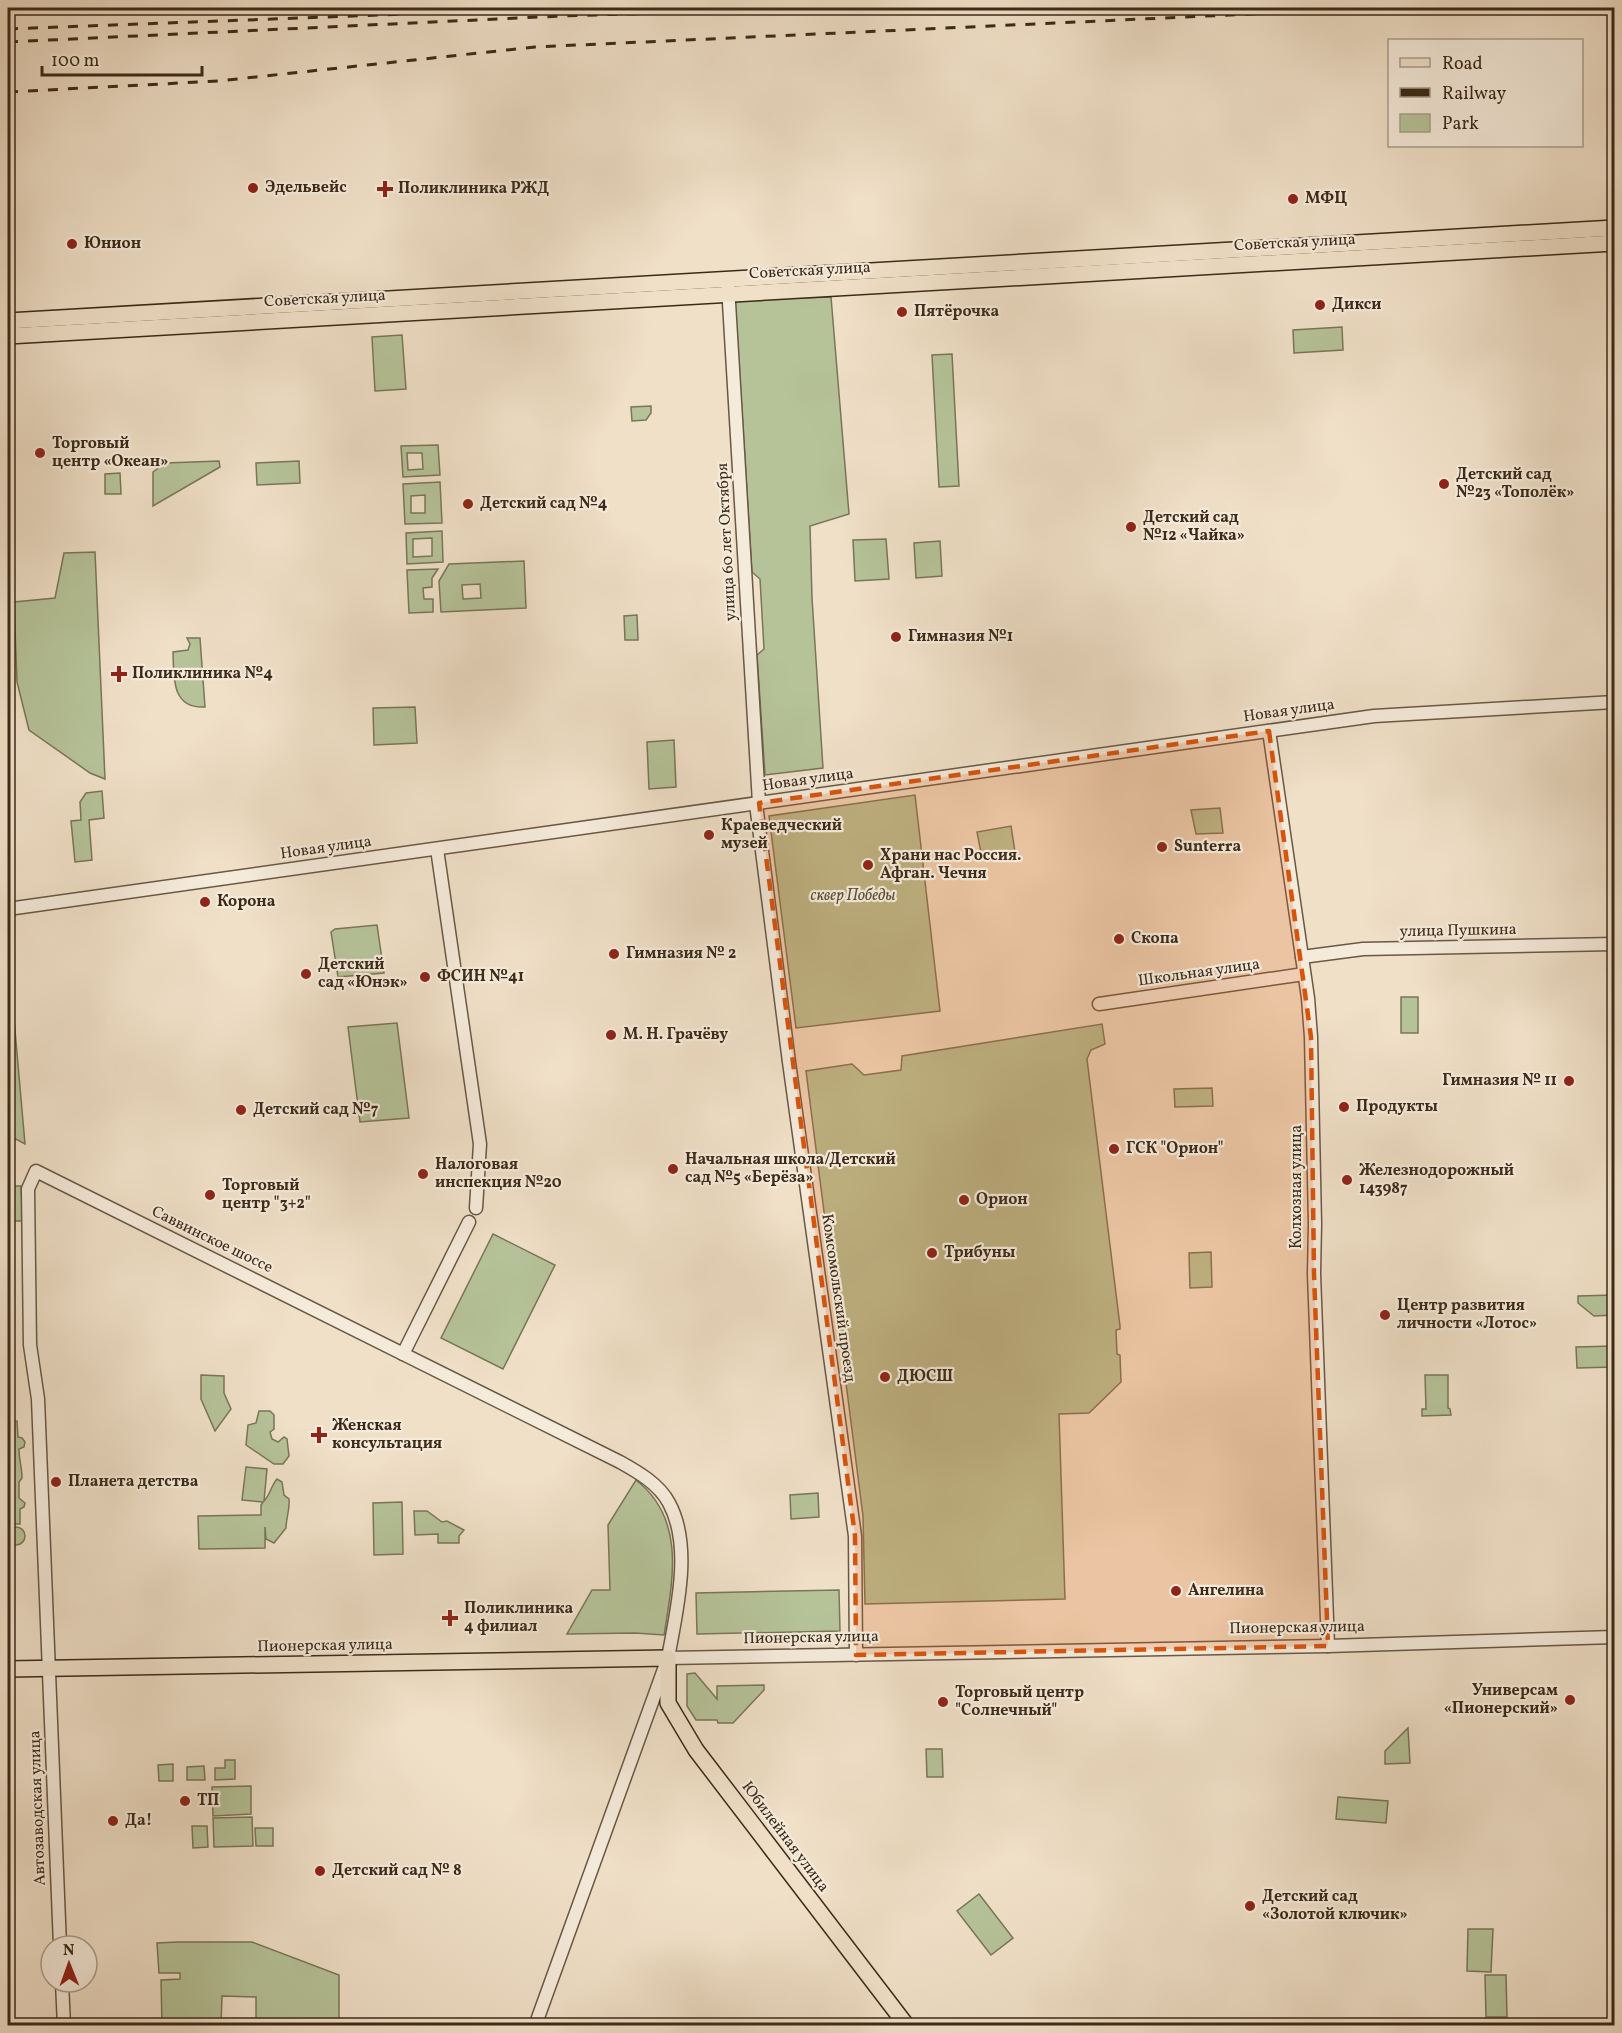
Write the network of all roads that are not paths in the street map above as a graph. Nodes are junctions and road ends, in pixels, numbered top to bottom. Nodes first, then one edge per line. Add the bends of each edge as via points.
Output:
1 (1614, 228) edge
2 (1614, 243) edge
3 (728, 287) junction
4 (8, 321) edge
5 (8, 336) edge
6 (1614, 702) edge
7 (1269, 731) junction
8 (757, 803) junction
9 (437, 849) junction
10 (8, 909) edge
11 (1614, 944) edge
12 (1302, 957) junction
13 (1304, 974) junction
14 (1099, 1004) dead end
15 (476, 1208) dead end
16 (469, 1222) dead end
17 (403, 1354) junction
18 (1614, 1637) edge
19 (1328, 1646) junction
20 (856, 1655) junction
21 (668, 1658) junction
22 (49, 1668) junction
23 (8, 1669) edge
24 (668, 1703) junction
25 (652, 1704) junction
26 (60, 1934) edge
27 (63, 1994) edge
28 (64, 2025) edge
29 (535, 2025) edge
30 (907, 2025) edge

1 - 3 main road, Советская улица
2 - 3 main road, Советская улица
3 - 4 main road, Советская улица
3 - 5 main road, Советская улица
3 - 8 street, улица 60 лет Октября
6 - 7 street, Новая улица via 1392,714
7 - 8 street, Новая улица
7 - 12 street, Колхозная улица
8 - 9 street, Новая улица
8 - 20 street, Комсомольский проезд via 855,1536
9 - 10 street, Новая улица
9 - 15 street via 480,1144
11 - 12 street, улица Пушкина via 1363,949
12 - 13 street, Колхозная улица
13 - 14 street, Школьная улица
13 - 19 street, Колхозная улица via 1311,1038 1314,1274
16 - 17 street
17 - 21 street, Саввинское шоссе via 620,1462 663,1494 674,1515 681,1557 678,1605
17 - 22 street, Саввинское шоссе via 36,1171 28,1189 30,1345 38,1399
18 - 19 street, Пионерская улица
19 - 20 street, Пионерская улица
20 - 21 street, Пионерская улица
21 - 22 main road, Пионерская улица
21 - 24 main road
21 - 25 street, Саввинское шоссе
22 - 23 main road, Пионерская улица
22 - 26 street, Автозаводская улица
24 - 25 street
24 - 30 main road, Юбилейная улица via 696,1750
25 - 29 street, Саввинское шоссе
27 - 28 street

